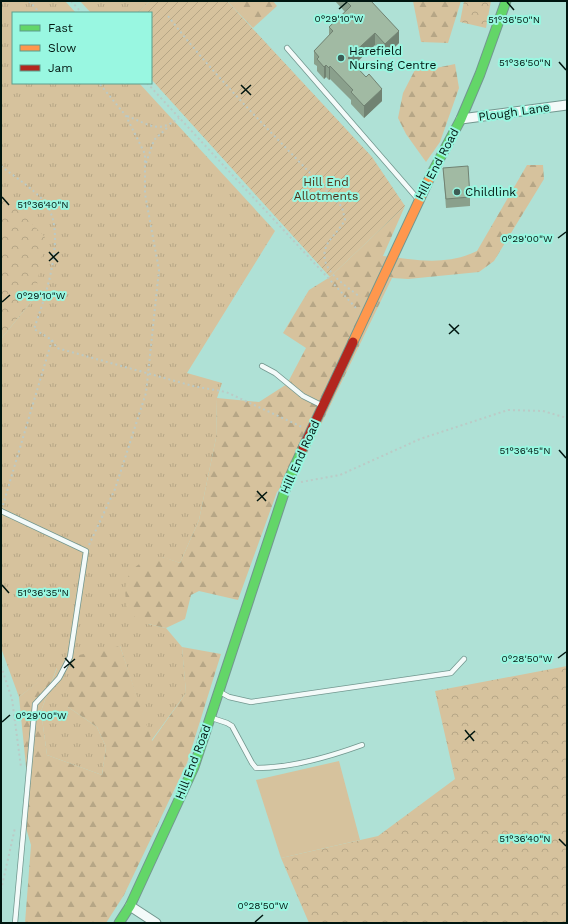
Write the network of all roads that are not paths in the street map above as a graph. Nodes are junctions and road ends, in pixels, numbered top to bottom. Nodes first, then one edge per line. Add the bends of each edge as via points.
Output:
1 (506, 1) edge
2 (287, 48) dead end
3 (567, 105) edge
4 (461, 119) junction
5 (418, 200) junction
6 (262, 366) dead end
7 (323, 406) junction
8 (2, 511) edge
9 (464, 659) dead end
10 (219, 691) junction
11 (210, 718) junction
12 (362, 745) dead end
13 (130, 906) junction
14 (16, 923) edge
15 (120, 923) edge
16 (156, 923) edge

1 - 4 street, Hill End Road
2 - 5 lane
3 - 4 street, Plough Lane
4 - 5 street, Hill End Road
5 - 7 street, Hill End Road
6 - 7 lane via 275,373 303,396
7 - 10 street, Hill End Road via 288,481
8 - 14 lane via 86,551 70,657 59,678 35,704
9 - 10 lane via 451,674 250,702 229,697
10 - 11 street, Hill End Road
11 - 12 lane via 232,726 256,768 335,755
11 - 13 street, Hill End Road via 194,768
13 - 15 street, Hill End Road
13 - 16 street

